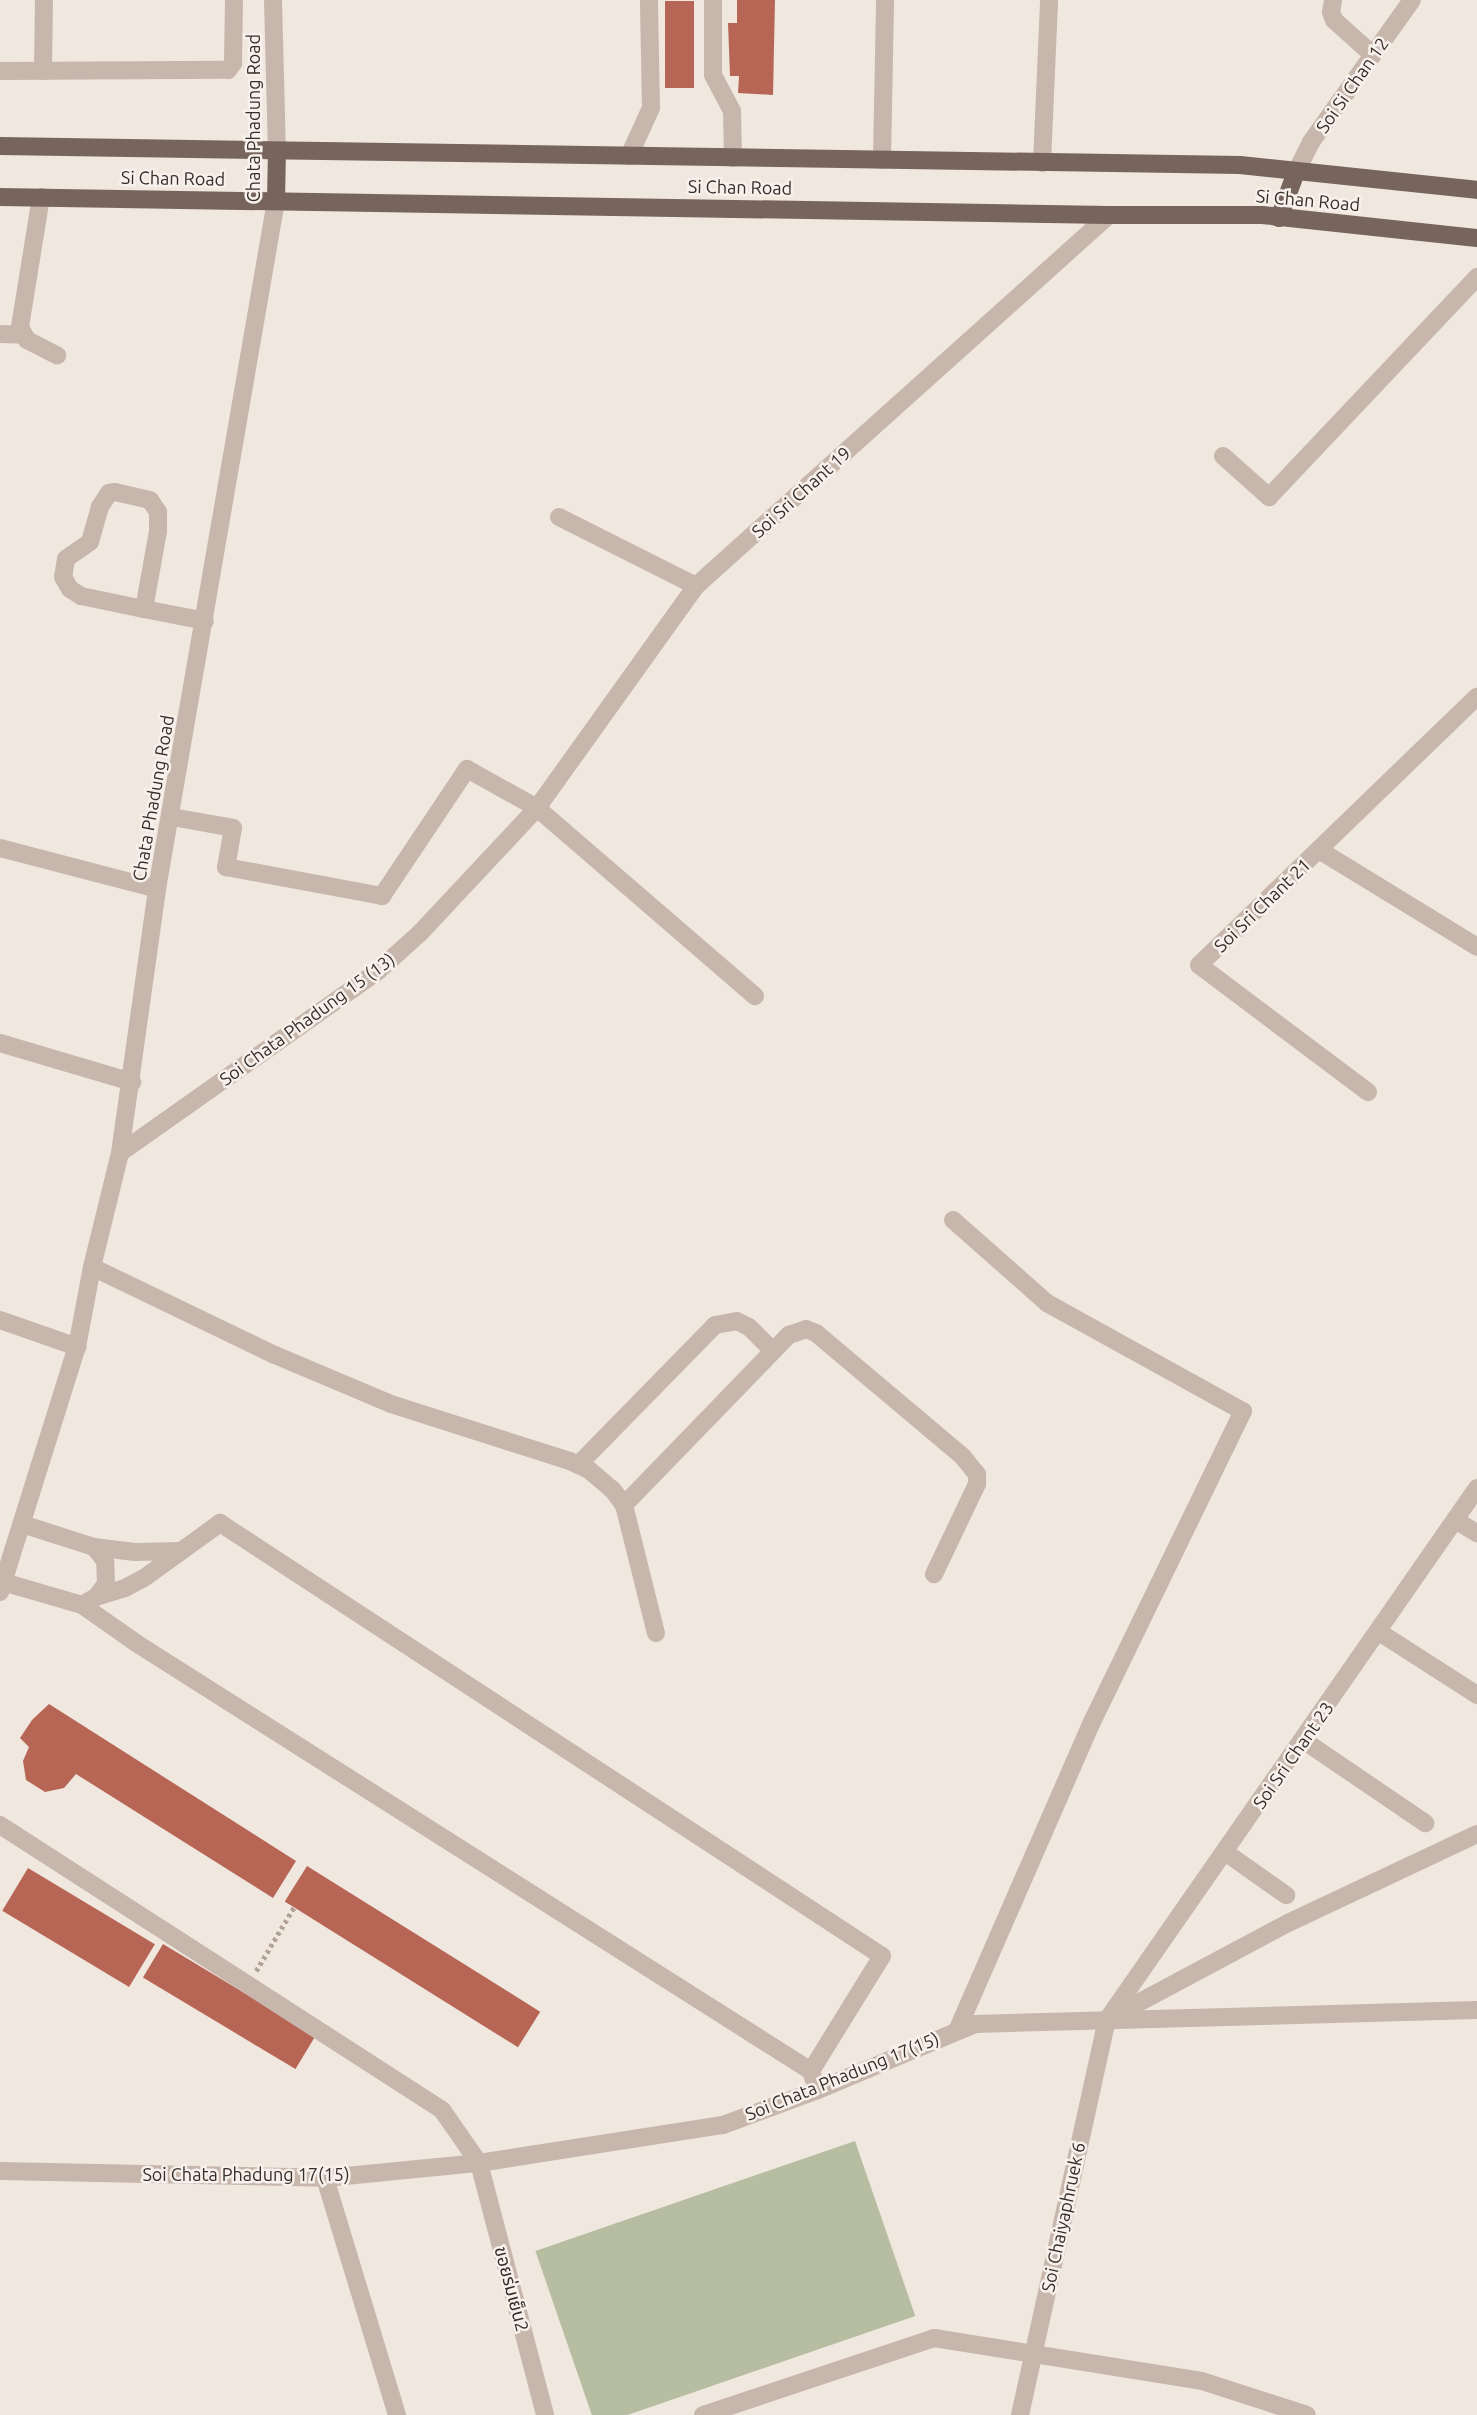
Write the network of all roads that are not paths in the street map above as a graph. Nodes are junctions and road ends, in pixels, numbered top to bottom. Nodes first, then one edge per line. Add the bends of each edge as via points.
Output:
1 (44, 0) edge
2 (234, 0) edge
3 (273, 0) edge
4 (649, 0) edge
5 (713, 0) edge
6 (885, 0) edge
7 (1049, 0) edge
8 (1333, 0) edge
9 (1412, 0) edge
10 (1373, 55) junction
11 (0, 71) edge
12 (43, 71) junction
13 (0, 146) edge
14 (277, 150) junction
15 (629, 156) junction
16 (733, 158) junction
17 (882, 160) junction
18 (1042, 163) junction
19 (1296, 172) junction
20 (1477, 190) edge
21 (0, 197) edge
22 (41, 197) junction
23 (276, 201) junction
24 (1109, 215) junction
25 (1279, 218) junction
26 (1477, 237) edge
27 (1477, 277) edge
28 (0, 334) edge
29 (23, 334) junction
30 (57, 355) dead end
31 (1223, 456) dead end
32 (559, 517) dead end
33 (696, 586) junction
34 (144, 609) junction
35 (205, 621) junction
36 (1477, 698) edge
37 (537, 808) junction
38 (172, 817) junction
39 (0, 848) edge
40 (1319, 850) junction
41 (157, 889) junction
42 (1477, 947) edge
43 (755, 996) dead end
44 (0, 1043) edge
45 (132, 1082) junction
46 (1367, 1092) dead end
47 (120, 1153) junction
48 (953, 1220) dead end
49 (92, 1266) junction
50 (0, 1320) edge
51 (77, 1347) junction
52 (773, 1351) junction
53 (578, 1465) junction
54 (1477, 1488) edge
55 (624, 1504) junction
56 (1455, 1520) junction
57 (22, 1524) junction
58 (1477, 1534) edge
59 (94, 1547) junction
60 (181, 1551) junction
61 (934, 1574) dead end
62 (2, 1587) edge
63 (89, 1601) junction
64 (1379, 1632) junction
65 (656, 1633) dead end
66 (1477, 1695) edge
67 (1303, 1740) junction
68 (1425, 1823) dead end
69 (0, 1825) edge
70 (1477, 1834) edge
71 (1224, 1852) junction
72 (1286, 1895) dead end
73 (1477, 2010) edge
74 (1107, 2020) junction
75 (958, 2028) junction
76 (811, 2071) junction
77 (818, 2090) junction
78 (479, 2163) junction
79 (0, 2171) edge
80 (325, 2178) junction
81 (1034, 2352) junction
82 (397, 2415) edge
83 (545, 2415) edge
84 (703, 2415) edge
85 (1020, 2415) edge
86 (1307, 2415) edge

1 - 12 street
2 - 12 street via 233,63 228,70
3 - 14 street, Chata Phadung Road
4 - 15 street via 651,108
5 - 16 street via 713,75 732,111
6 - 17 street
7 - 18 street
8 - 10 street via 1334,20
9 - 10 street, Soi Si Chan 12
10 - 19 street, Soi Si Chan 12 via 1311,142
11 - 12 street
13 - 14 main road, Si Chan Road
14 - 15 main road, Si Chan Road
14 - 23 main road, Chata Phadung Road
15 - 16 main road, Si Chan Road
16 - 17 main road, Si Chan Road
17 - 18 main road, Si Chan Road
18 - 19 main road, Si Chan Road via 1240,166
19 - 20 main road, Si Chan Road
19 - 25 main road
21 - 22 main road, Si Chan Road
22 - 23 main road, Si Chan Road
22 - 29 street via 21,318
23 - 24 main road, Si Chan Road
23 - 35 street, Chata Phadung Road
24 - 25 main road, Si Chan Road
24 - 33 street, Soi Sri Chant 19
25 - 26 main road, Si Chan Road
27 - 31 street via 1269,497
28 - 29 street
29 - 30 street
32 - 33 street
33 - 37 street, Soi Sri Chant 19
34 - 34 street via 81,596 62,577 66,559 90,542 100,506 116,492 150,500 158,512
34 - 35 street
35 - 38 street, Chata Phadung Road
36 - 40 street, Soi Sri Chant 21
37 - 38 street via 467,769 382,896 226,867 233,828
37 - 43 street
37 - 47 street, Soi Chata Phadung 15 (13) via 420,933 379,970
38 - 41 street, Chata Phadung Road
39 - 41 street
40 - 42 street
40 - 46 street, Soi Sri Chant 21 via 1199,965
41 - 45 street, Chata Phadung Road
44 - 45 street
45 - 47 street, Chata Phadung Road
47 - 49 street, Chata Phadung Road
48 - 75 street via 1047,1303 1243,1410 1091,1724
49 - 51 street, Chata Phadung Road
49 - 53 street via 275,1355 391,1404
50 - 51 street
51 - 57 street, Chata Phadung Road
52 - 53 street via 749,1326 737,1321 715,1325
52 - 55 street
52 - 61 street via 797,1330 816,1333 972,1464 977,1484
53 - 55 street via 612,1489
54 - 56 street, Soi Sri Chant 23
55 - 65 street
56 - 58 street
56 - 64 street, Soi Sri Chant 23
57 - 59 street
57 - 62 street, Chata Phadung Road
59 - 60 street
59 - 63 street via 108,1569 106,1584
60 - 63 street via 134,1583
60 - 76 street via 220,1523 882,1956
62 - 63 street
63 - 76 street via 148,1650
64 - 66 street
64 - 67 street, Soi Sri Chant 23
67 - 68 street
67 - 71 street, Soi Sri Chant 23
69 - 78 street via 442,2110
70 - 74 street via 1288,1923
71 - 72 street
71 - 74 street, Soi Sri Chant 23
73 - 74 street, Soi Chata Phadung 17(15)
74 - 75 street, Soi Chata Phadung 17(15)
74 - 81 street, Soi Chaiyaphruek 6
75 - 77 street, Soi Chata Phadung 17(15)
76 - 77 street
77 - 78 street, Soi Chata Phadung 17(15) via 723,2125
78 - 80 street, Soi Chata Phadung 17(15)
78 - 83 street, ขอยร่มเย็น2
79 - 80 street, Soi Chata Phadung 17(15)
80 - 82 street
81 - 84 street via 934,2338
81 - 85 street, Soi Chaiyaphruek 6
81 - 86 street via 1202,2381

